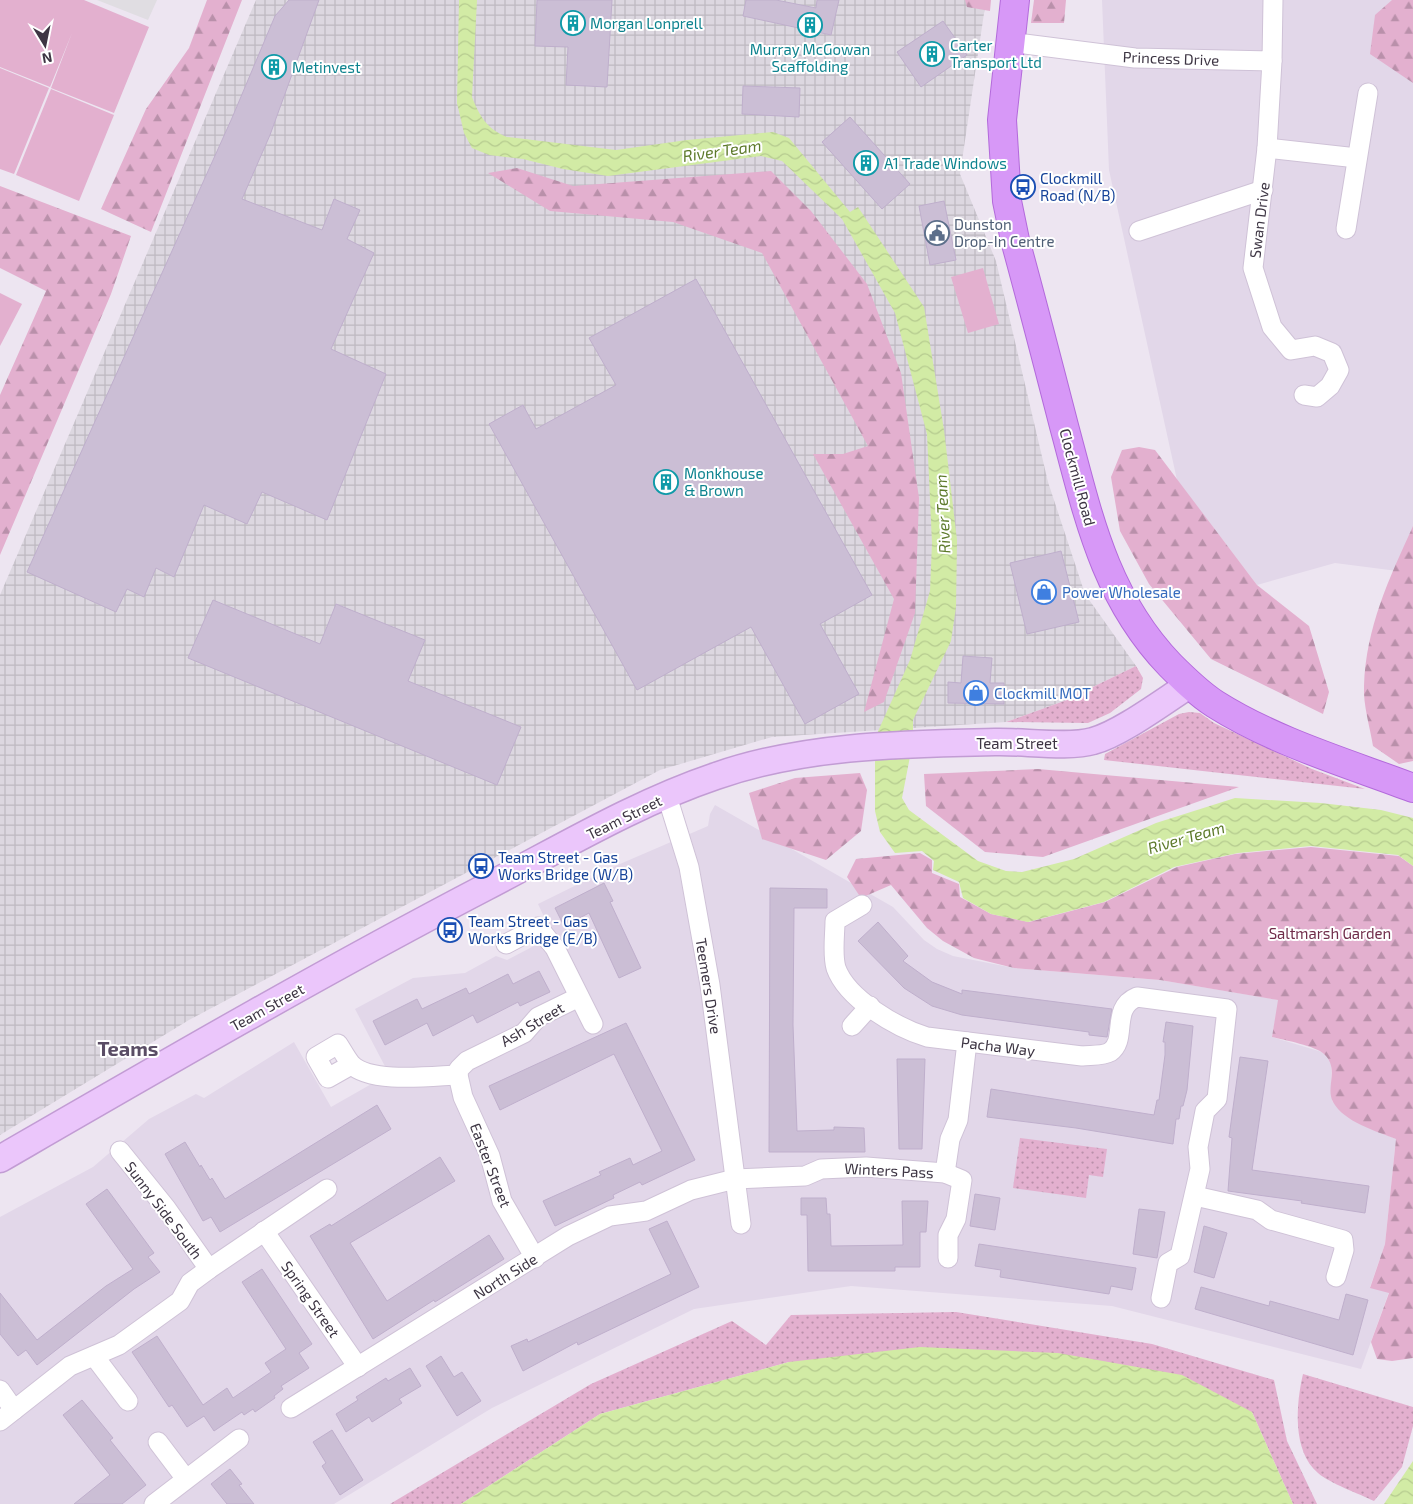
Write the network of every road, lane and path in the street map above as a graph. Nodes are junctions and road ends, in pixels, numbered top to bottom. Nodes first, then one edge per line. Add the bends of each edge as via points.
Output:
1 (1015, 0) edge
2 (1273, 0) edge
3 (1009, 42) junction
4 (1272, 61) junction
5 (1368, 93) dead end
6 (1267, 148) junction
7 (1357, 158) junction
8 (1263, 190) junction
9 (1346, 229) dead end
10 (1139, 230) dead end
11 (1304, 395) dead end
12 (1189, 685) junction
13 (1413, 788) edge
14 (667, 796) junction
15 (862, 905) dead end
16 (506, 944) dead end
17 (579, 997) junction
18 (870, 1006) junction
19 (593, 1024) dead end
20 (852, 1026) dead end
21 (967, 1042) junction
22 (351, 1065) dead end
23 (458, 1075) junction
24 (120, 1152) dead end
25 (0, 1160) edge
26 (945, 1173) junction
27 (734, 1180) junction
28 (327, 1189) dead end
29 (1196, 1196) junction
30 (741, 1224) dead end
31 (264, 1231) junction
32 (535, 1258) junction
33 (948, 1258) dead end
34 (209, 1269) junction
35 (1336, 1277) dead end
36 (1161, 1298) dead end
37 (94, 1356) junction
38 (358, 1367) junction
39 (0, 1390) edge
40 (128, 1401) dead end
41 (291, 1408) dead end
42 (7, 1416) edge
43 (239, 1440) dead end
44 (158, 1442) dead end
45 (186, 1479) junction
46 (154, 1504) edge

1 - 3 main road, Clockmill Road
2 - 4 street
3 - 4 street, Princess Drive via 1136,58
3 - 12 main road, Clockmill Road via 1002,120 1007,201 1094,539 1132,619 1154,649
4 - 6 street, Swan Drive
5 - 7 street
6 - 7 street
6 - 8 street, Swan Drive
7 - 9 street
8 - 10 street
8 - 11 street, Swan Drive via 1254,268 1272,327 1291,350 1315,346 1332,353 1339,370 1330,386 1317,397
12 - 13 main road, Clockmill Road via 1239,718
12 - 14 street, Team Street via 1093,742 954,743 848,749 771,759 713,776
14 - 25 street, Team Street via 436,913
14 - 27 street, Teemers Drive via 689,867 710,984
15 - 18 street, Pacha Way via 835,921 835,966 840,976
16 - 17 street, Ash Street via 538,927 555,948
17 - 19 street, Ash Street
17 - 23 street, Ash Street via 538,1017 524,1032 467,1061
18 - 20 street
18 - 21 street, Pacha Way via 913,1032
21 - 26 street via 958,1120 950,1139
21 - 29 street, Pacha Way via 1082,1056 1100,1055 1110,1052 1116,1045 1122,1010 1137,997 1227,1009 1217,1099 1205,1111 1198,1147 1200,1169
22 - 23 street via 372,1074 394,1077
23 - 32 street, Easter Street via 463,1097 490,1156 502,1201
24 - 34 street, Sunny Side South via 166,1208
26 - 27 street, Winters Pass via 866,1167 821,1169 806,1176
26 - 33 street, Winters Pass via 962,1180 956,1219 948,1235
27 - 30 street, Teemers Drive
27 - 32 street, North Side via 691,1190 646,1212 610,1216 568,1236
28 - 31 street
29 - 35 street via 1257,1210 1271,1220 1343,1240 1344,1250
29 - 36 street via 1180,1256 1168,1263
31 - 34 street
31 - 38 street, Spring Street
32 - 38 street, North Side
34 - 37 street via 190,1284 180,1301 119,1345
37 - 40 street
37 - 42 street via 70,1366
38 - 41 street, North Side
39 - 42 street
43 - 45 street
44 - 45 street
45 - 46 street

